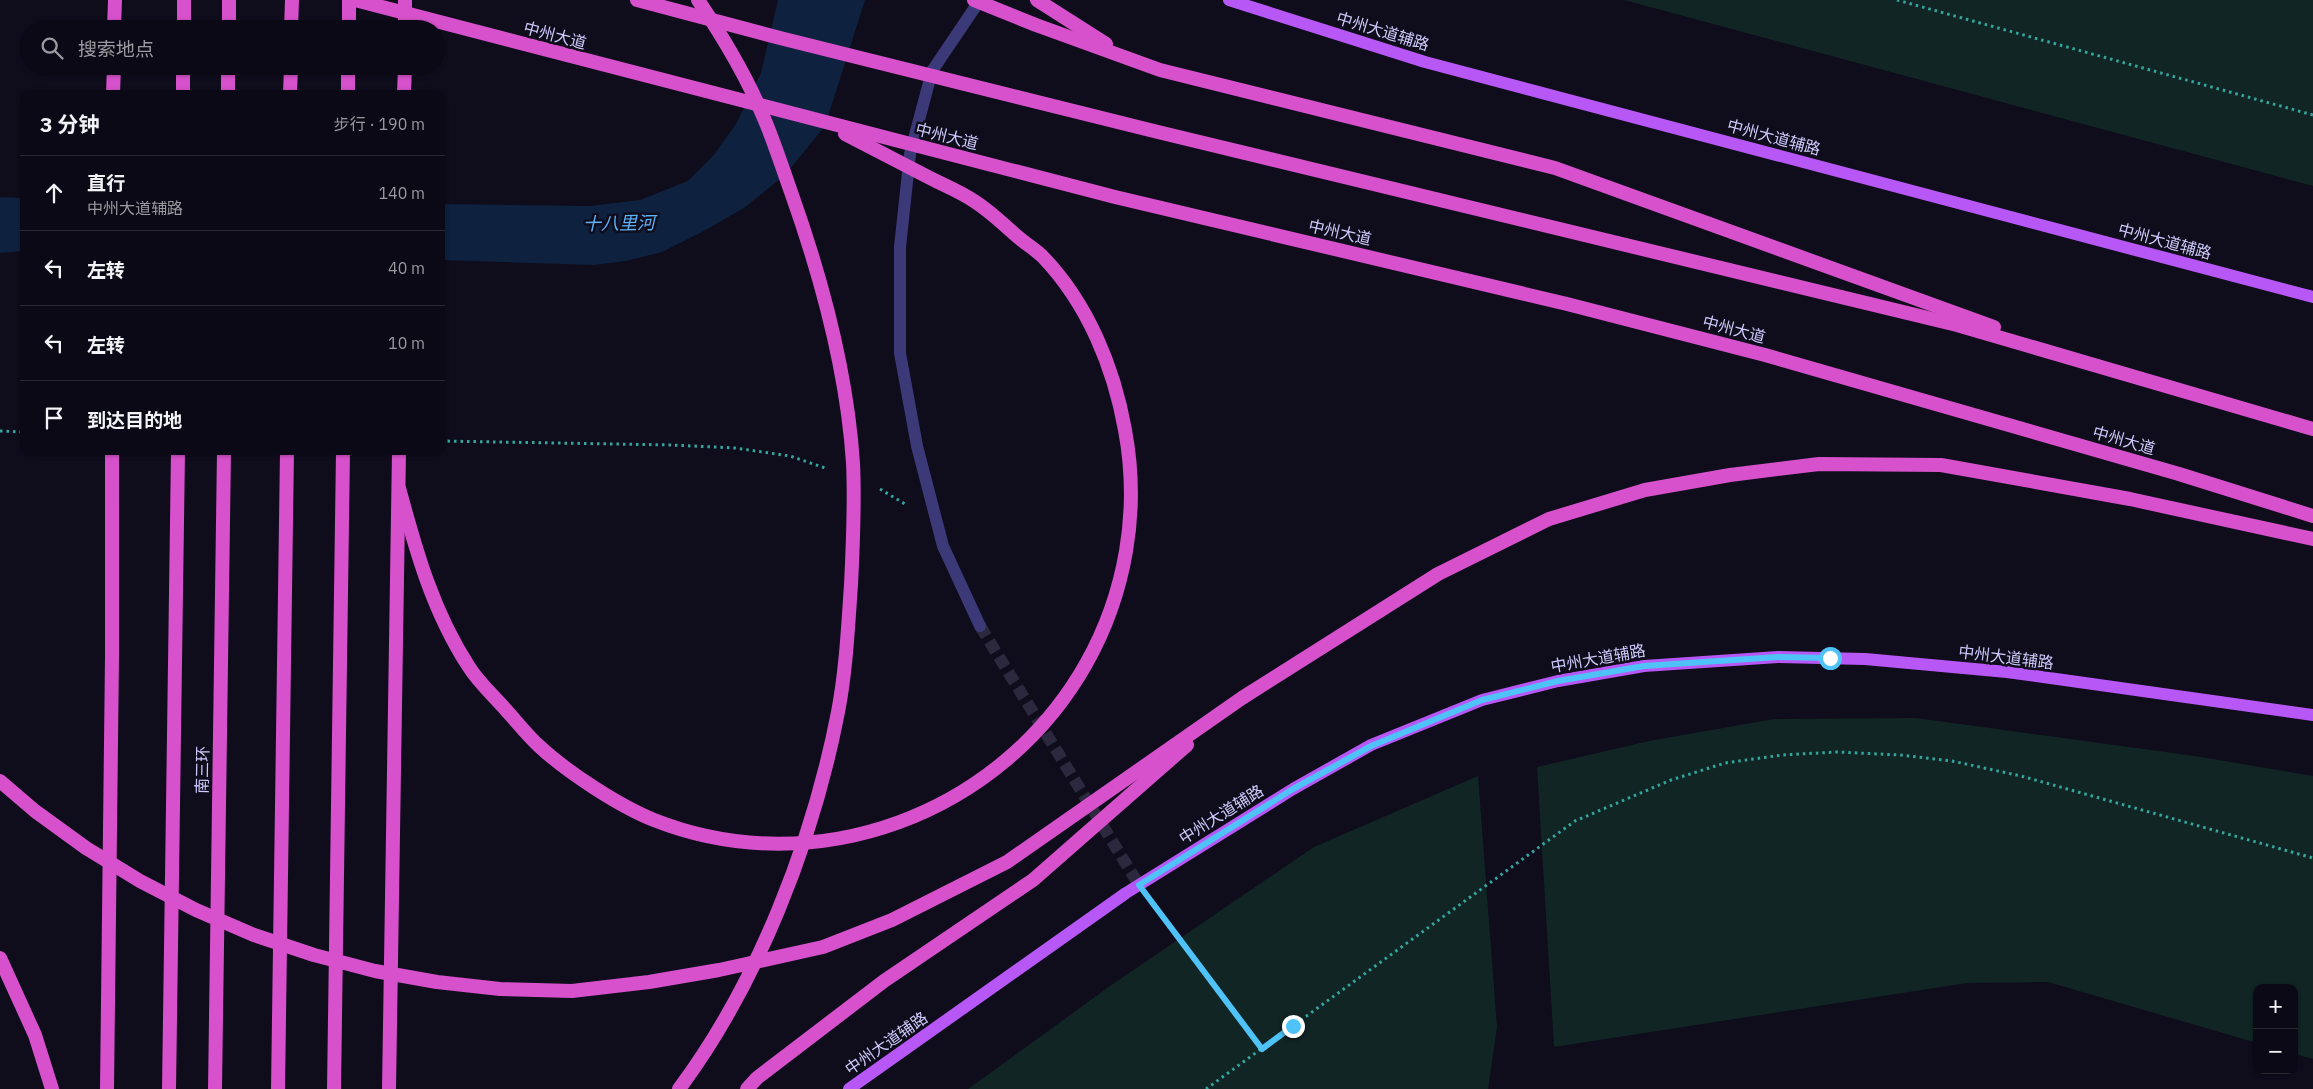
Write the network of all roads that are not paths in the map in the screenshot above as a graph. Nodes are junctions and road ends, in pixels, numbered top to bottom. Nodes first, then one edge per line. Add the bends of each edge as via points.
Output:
1 (115, 0) edge
2 (184, 0) edge
3 (229, 0) edge
4 (292, 0) edge
5 (350, 0) edge
6 (355, 0) edge
7 (405, 0) edge
8 (637, 0) edge
9 (698, 0) edge
10 (974, 0) edge
11 (980, 0) edge
12 (1229, 0) edge
13 (1043, 4) edge
14 (114, 20) edge
15 (184, 20) edge
16 (229, 20) edge
17 (291, 20) edge
18 (349, 20) edge
19 (405, 20) edge
20 (432, 20) edge
21 (445, 24) edge
22 (1126, 57) junction
23 (114, 75) edge
24 (183, 75) edge
25 (228, 75) edge
26 (291, 75) edge
27 (348, 75) edge
28 (404, 75) edge
29 (113, 90) edge
30 (183, 90) edge
31 (228, 90) edge
32 (290, 90) edge
33 (348, 90) edge
34 (404, 90) edge
35 (822, 122) junction
36 (2313, 296) edge
37 (2126, 375) junction
38 (2313, 429) edge
39 (112, 455) edge
40 (178, 455) edge
41 (224, 455) edge
42 (286, 455) edge
43 (343, 455) edge
44 (399, 455) edge
45 (399, 488) junction
46 (2313, 516) edge
47 (2313, 539) edge
48 (980, 626) tunnel mouth
49 (1242, 698) junction
50 (2313, 715) edge
51 (0, 781) edge
52 (0, 958) edge
53 (52, 1089) edge
54 (107, 1089) edge
55 (169, 1089) edge
56 (215, 1089) edge
57 (278, 1089) edge
58 (334, 1089) edge
59 (388, 1089) edge
60 (679, 1089) edge
61 (747, 1089) edge
62 (849, 1089) edge

1 - 14 highway
2 - 15 highway
3 - 16 highway
4 - 17 highway
5 - 18 highway
6 - 20 highway, 中州大道
7 - 19 highway
8 - 37 highway via 1041,103 1957,325
9 - 60 highway via 725,40 764,116 827,305 845,398 853,464 853,554 838,711 807,832 769,931 730,1011
10 - 22 highway
11 - 48 street via 932,71 910,154 900,247 900,353 917,446 944,546
12 - 36 main road, 中州大道辅路 via 1425,62
13 - 22 highway
21 - 35 highway, 中州大道
22 - 37 highway via 1160,70 1555,168
23 - 29 highway
24 - 30 highway
25 - 31 highway
26 - 32 highway
27 - 33 highway
28 - 34 highway
35 - 45 highway via 974,200 1043,257 1071,292 1109,366 1121,406 1132,488 1123,570 1095,648 1074,685 1048,720 1018,751 948,802 868,833 825,841 782,844 739,841 694,833 652,819 598,790 539,746 471,671 438,611 421,569
35 - 46 highway, 中州大道 via 1755,353 2160,468
37 - 38 highway
39 - 54 highway
40 - 55 highway
41 - 56 highway, 南三环
42 - 57 highway
43 - 58 highway
44 - 45 highway
45 - 59 highway
47 - 49 highway via 2130,499 1941,465 1820,464 1730,475 1645,490 1549,520 1438,574
49 - 51 highway via 1007,862 892,920 823,947 719,970 572,991 500,989 437,982 375,971 254,935 140,881 86,848
49 - 61 highway via 1033,880 884,981
50 - 62 main road, 中州大道辅路 via 2007,672 1865,659 1778,657 1644,666 1558,681 1482,700 1371,746 1293,789 1139,885
52 - 53 highway via 34,1035

